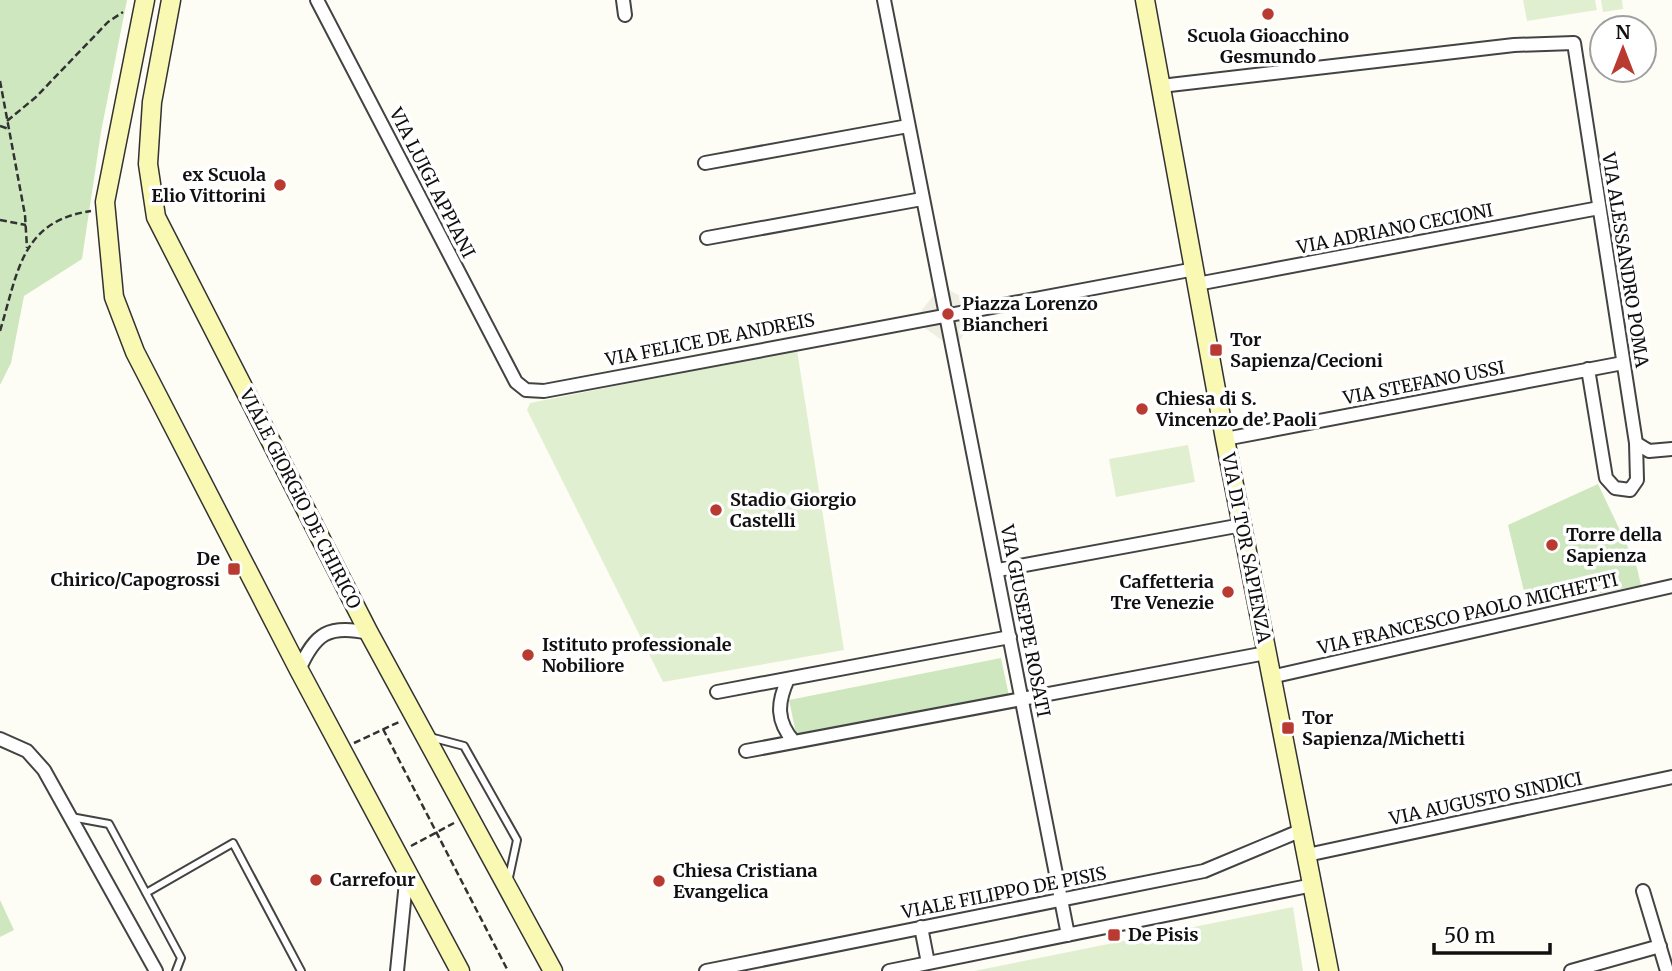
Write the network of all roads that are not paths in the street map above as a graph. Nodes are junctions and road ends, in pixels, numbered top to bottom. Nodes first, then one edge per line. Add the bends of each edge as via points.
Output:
1 (145, 0) edge
2 (171, 0) edge
3 (317, 0) edge
4 (623, 0) edge
5 (884, 0) edge
6 (1145, 0) edge
7 (625, 15) dead end
8 (1161, 86) junction
9 (908, 126) junction
10 (705, 163) dead end
11 (922, 199) junction
12 (1600, 208) junction
13 (707, 238) dead end
14 (1196, 277) junction
15 (947, 314) junction
16 (1623, 363) junction
17 (1588, 369) junction
18 (516, 382) joint
19 (1225, 439) junction
20 (1636, 443) junction
21 (1672, 449) edge
22 (1242, 525) junction
23 (998, 570) junction
24 (1672, 586) edge
25 (369, 633) junction
26 (1010, 637) junction
27 (1266, 653) junction
28 (299, 670) junction
29 (1271, 677) junction
30 (788, 679) junction
31 (717, 692) dead end
32 (1022, 698) junction
33 (426, 736) junction
34 (0, 739) edge
35 (794, 742) junction
36 (746, 751) dead end
37 (1672, 777) edge
38 (71, 817) junction
39 (1302, 830) junction
40 (1307, 855) junction
41 (403, 861) junction
42 (1313, 885) junction
43 (507, 887) junction
44 (1643, 891) dead end
45 (146, 893) junction
46 (1061, 899) junction
47 (921, 927) junction
48 (1069, 934) junction
49 (1660, 946) junction
50 (928, 963) junction
51 (156, 971) edge
52 (176, 971) edge
53 (301, 971) edge
54 (397, 971) edge
55 (460, 971) edge
56 (553, 971) edge
57 (706, 971) edge
58 (889, 971) edge
59 (1329, 971) edge
60 (1570, 971) edge
61 (1667, 971) edge

1 - 28 street via 106,211 114,297 135,352
2 - 25 street, VIALE GIORGIO DE CHIRICO via 152,102 148,164 156,217
3 - 18 street, VIA LUIGI APPIANI
4 - 7 street
5 - 9 street
6 - 8 street, VIA DI TOR SAPIENZA
8 - 12 street, VIA ALESSANDRO POMA via 1514,45 1574,43
8 - 14 street, VIA DI TOR SAPIENZA
9 - 10 street
9 - 11 street
11 - 13 street
11 - 15 street
12 - 14 street, VIA ADRIANO CECIONI
12 - 16 street, VIA ALESSANDRO POMA
14 - 15 street
14 - 19 street, VIA DI TOR SAPIENZA
15 - 18 street, VIA FELICE DE ANDREIS via 544,391 526,390
15 - 23 street, VIA GIUSEPPE ROSATI
16 - 17 street, VIA STEFANO USSI
16 - 20 street, VIA ALESSANDRO POMA
17 - 19 street, VIA STEFANO USSI
17 - 20 street, VIA ALESSANDRO POMA via 1605,475 1615,488 1630,490 1637,480
19 - 22 street, VIA DI TOR SAPIENZA
20 - 21 street via 1649,451
22 - 23 street
22 - 27 street, VIA DI TOR SAPIENZA
23 - 26 street, VIA GIUSEPPE ROSATI
24 - 29 street, VIA FRANCESCO PAOLO MICHETTI
25 - 28 street via 342,629 326,633 312,644
25 - 33 street, VIALE GIORGIO DE CHIRICO
26 - 30 street
26 - 32 street, VIA GIUSEPPE ROSATI
27 - 29 street, VIA DI TOR SAPIENZA
27 - 32 street
28 - 41 street
29 - 39 street, VIA DI TOR SAPIENZA
30 - 31 street
30 - 35 street via 780,716
32 - 35 street
32 - 46 street, VIA GIUSEPPE ROSATI
33 - 43 street, VIALE GIORGIO DE CHIRICO
33 - 43 lane via 464,746 517,840
34 - 38 street via 23,748 36,760
35 - 36 street
37 - 40 street, VIA AUGUSTO SINDICI
38 - 45 lane via 109,824
38 - 51 street
39 - 40 street, VIA DI TOR SAPIENZA
39 - 46 street, VIALE FILIPPO DE PISIS via 1204,871
40 - 42 street, VIA DI TOR SAPIENZA
41 - 54 street
41 - 55 street
42 - 48 street
42 - 59 street, VIA DI TOR SAPIENZA
43 - 56 street, VIALE GIORGIO DE CHIRICO
44 - 49 street
45 - 52 lane via 181,958
45 - 53 lane via 233,844
46 - 47 street, VIALE FILIPPO DE PISIS
46 - 48 street, VIA GIUSEPPE ROSATI
47 - 50 street
47 - 57 street, VIALE FILIPPO DE PISIS
48 - 50 street
49 - 60 street
49 - 61 street
50 - 58 street

